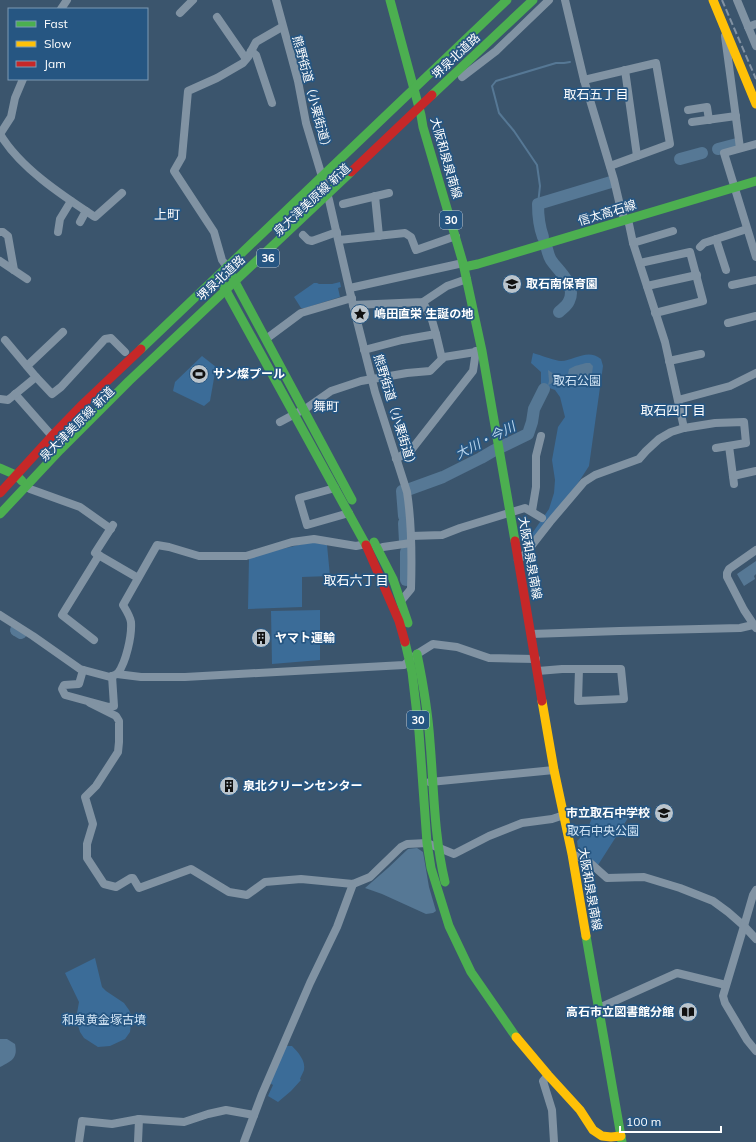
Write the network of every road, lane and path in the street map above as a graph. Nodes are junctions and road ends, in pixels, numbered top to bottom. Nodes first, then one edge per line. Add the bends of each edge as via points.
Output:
1 (193, 0) edge
2 (276, 0) edge
3 (390, 0) edge
4 (498, 0) edge
5 (533, 0) edge
6 (542, 0) edge
7 (549, 0) edge
8 (565, 0) edge
9 (713, 0) edge
10 (737, 0) edge
11 (510, 3) edge
12 (180, 13) dead end
13 (217, 17) dead end
14 (752, 25) edge
15 (282, 27) junction
16 (724, 30) junction
17 (756, 46) edge
18 (251, 51) junction
19 (246, 59) junction
20 (441, 64) junction
21 (625, 70) junction
22 (462, 77) junction
23 (23, 80) edge
24 (584, 80) junction
25 (414, 89) junction
26 (272, 103) dead end
27 (756, 104) edge
28 (688, 110) dead end
29 (421, 115) junction
30 (736, 116) junction
31 (709, 120) junction
32 (692, 122) dead end
33 (0, 134) edge
34 (756, 144) edge
35 (740, 148) junction
36 (637, 156) junction
37 (610, 166) junction
38 (322, 176) junction
39 (756, 181) edge
40 (734, 187) junction
41 (122, 193) dead end
42 (389, 193) dead end
43 (375, 196) junction
44 (329, 200) junction
45 (70, 201) junction
46 (343, 204) dead end
47 (86, 211) junction
48 (626, 219) junction
49 (80, 222) dead end
50 (747, 229) junction
51 (673, 231) dead end
52 (0, 232) edge
53 (58, 232) dead end
54 (303, 235) dead end
55 (338, 236) junction
56 (379, 236) junction
57 (456, 236) junction
58 (716, 239) junction
59 (633, 244) junction
60 (700, 247) dead end
61 (756, 257) edge
62 (0, 261) edge
63 (640, 263) junction
64 (464, 265) junction
65 (227, 267) junction
66 (14, 270) junction
67 (726, 270) dead end
68 (697, 275) junction
69 (218, 276) junction
70 (27, 279) dead end
71 (466, 279) junction
72 (756, 280) edge
73 (732, 284) dead end
74 (647, 286) junction
75 (237, 287) junction
76 (350, 288) junction
77 (229, 294) junction
78 (352, 301) junction
79 (423, 302) junction
80 (655, 312) junction
81 (756, 316) edge
82 (728, 322) dead end
83 (64, 332) dead end
84 (436, 334) junction
85 (266, 338) junction
86 (5, 340) dead end
87 (364, 350) junction
88 (479, 351) junction
89 (125, 352) dead end
90 (701, 354) dead end
91 (442, 359) junction
92 (669, 361) junction
93 (27, 366) junction
94 (756, 373) edge
95 (36, 377) junction
96 (372, 379) junction
97 (15, 394) junction
98 (0, 399) edge
99 (678, 400) junction
100 (303, 410) junction
101 (295, 414) junction
102 (280, 422) dead end
103 (684, 428) junction
104 (52, 436) junction
105 (541, 436) dead end
106 (729, 446) junction
107 (716, 448) dead end
108 (396, 459) junction
109 (0, 468) edge
110 (756, 471) edge
111 (16, 475) junction
112 (30, 488) junction
113 (335, 488) junction
114 (0, 493) edge
115 (0, 501) edge
116 (532, 511) junction
117 (509, 512) junction
118 (350, 513) junction
119 (0, 514) edge
120 (542, 518) dead end
121 (0, 522) edge
122 (411, 540) junction
123 (366, 544) junction
124 (378, 549) junction
125 (756, 550) edge
126 (99, 555) junction
127 (518, 560) junction
128 (138, 578) junction
129 (401, 600) junction
130 (0, 616) edge
131 (754, 627) edge
132 (531, 634) junction
133 (94, 640) dead end
134 (417, 654) junction
135 (536, 659) junction
136 (409, 661) junction
137 (579, 669) junction
138 (83, 670) junction
139 (538, 671) junction
140 (115, 675) junction
141 (90, 703) dead end
142 (554, 770) junction
143 (422, 782) junction
144 (432, 782) junction
145 (564, 815) junction
146 (427, 843) junction
147 (438, 848) junction
148 (572, 854) junction
149 (353, 884) junction
150 (756, 890) edge
151 (744, 926) junction
152 (756, 939) edge
153 (726, 985) junction
154 (599, 1008) junction
155 (756, 1051) edge
156 (548, 1075) junction
157 (254, 1115) junction
158 (139, 1119) junction
159 (620, 1126) junction
160 (622, 1139) edge
161 (79, 1142) edge
162 (138, 1142) edge
163 (244, 1142) edge
164 (554, 1142) edge

1 - 12 street
2 - 15 street, 熊野街道（小栗街道）
3 - 25 main road, 大阪和泉泉南線 / 30
4 - 20 street via 471,25
5 - 119 main road, 堺泉北道路 via 135,376
6 - 22 main road, 泉大津美原線 新道 / 36
7 - 22 street via 496,51
8 - 24 street
9 - 16 main road
10 - 14 street
11 - 20 main road, 泉大津美原線 新道 / 36
11 - 115 main road, 堺泉北道路 via 117,381
13 - 19 street
14 - 17 street
15 - 18 street via 256,42
15 - 38 street, 熊野街道（小栗街道）
16 - 27 main road
16 - 30 street
18 - 19 street
18 - 26 street via 256,55
19 - 65 street via 217,78 188,91 182,157 174,171 214,232 222,260
20 - 25 main road, 泉大津美原線 新道 / 36
21 - 24 street
21 - 36 street
21 - 36 street via 656,63 670,144
22 - 29 main road, 泉大津美原線 新道 / 36
23 - 33 street via 11,116
24 - 37 street
25 - 29 main road, 大阪和泉泉南線 / 30
25 - 38 main road, 泉大津美原線 新道 / 36
28 - 31 street via 707,107
29 - 44 main road, 泉大津美原線 新道 / 36
29 - 57 main road, 大阪和泉泉南線 / 30
30 - 31 street
30 - 35 street
31 - 32 street
33 - 45 street via 7,146 24,164
34 - 35 street
35 - 40 street via 724,153
36 - 37 street
37 - 48 street via 622,214
38 - 44 street, 熊野街道（小栗街道）
38 - 65 main road, 泉大津美原線 新道 / 36
39 - 40 main road, 信太高石線
40 - 48 main road, 信太高石線
40 - 50 street
41 - 47 street via 95,217
42 - 43 street
43 - 46 street
43 - 56 street
44 - 55 street, 熊野街道（小栗街道）
44 - 75 main road, 泉大津美原線 新道 / 36
45 - 47 street
45 - 53 street via 60,219
47 - 49 street
48 - 59 street
48 - 64 main road, 信太高石線 via 478,264
50 - 58 street
50 - 61 street
51 - 59 street
52 - 66 street via 8,236
54 - 55 street via 312,241
55 - 56 street
55 - 76 street, 熊野街道（小栗街道）
56 - 57 street via 405,233 411,237 416,250
57 - 64 main road, 大阪和泉泉南線 / 30
58 - 60 street
58 - 67 street
59 - 63 street
62 - 66 street
63 - 68 street via 690,252
63 - 74 street
64 - 71 main road, 大阪和泉泉南線 / 30
64 - 76 street
65 - 69 main road, 泉大津美原線 新道 / 36
65 - 75 main road, 30
66 - 70 street
68 - 74 street
68 - 80 street via 703,301
69 - 77 main road, 大阪和泉泉南線 / 30
69 - 104 main road, 泉大津美原線 新道 / 36
71 - 79 street via 447,286
71 - 88 main road, 大阪和泉泉南線 / 30
72 - 73 street
74 - 80 street
75 - 77 main road, 泉大津美原線 新道 / 36
75 - 85 main road, 30
76 - 78 street, 熊野街道（小栗街道）
77 - 101 main road, 大阪和泉泉南線 / 30
77 - 112 main road, 泉大津美原線 新道 / 36
78 - 79 street
78 - 85 street via 301,313
78 - 87 street, 熊野街道（小栗街道）
79 - 84 street
80 - 92 street
81 - 82 street
83 - 93 street
84 - 87 street
84 - 91 street
85 - 100 main road, 30
86 - 93 street
87 - 96 street, 熊野街道（小栗街道）
88 - 91 street
88 - 108 street via 473,371 412,449
88 - 117 main road, 大阪和泉泉南線 / 30
89 - 95 street via 111,338 105,339 52,394
90 - 92 street
91 - 96 street via 430,372
92 - 99 street
93 - 95 street
94 - 99 street via 730,386
95 - 97 street
96 - 100 street via 331,391
96 - 108 street, 熊野街道（小栗街道）
97 - 98 street via 8,400
97 - 104 street
99 - 103 street
100 - 101 street
100 - 124 main road, 30
101 - 102 street
101 - 113 main road, 大阪和泉泉南線 / 30
103 - 106 street via 744,422 746,443
103 - 127 street via 659,439 639,459 595,475 584,482
104 - 111 main road, 泉大津美原線 新道 / 36
105 - 116 street via 536,456 536,487
106 - 107 street
106 - 110 street via 734,480
108 - 122 street, 熊野街道（小栗街道） via 406,489
109 - 111 main road
111 - 112 main road
111 - 114 main road, 泉大津美原線 新道 / 36
112 - 121 main road, 泉大津美原線 新道 / 36
112 - 126 street via 80,506 112,526 95,553
113 - 118 main road, 大阪和泉泉南線 / 30
113 - 118 street via 299,498 307,525
116 - 117 street via 525,508
116 - 120 street
117 - 122 street via 442,535
117 - 127 main road, 大阪和泉泉南線 / 30
118 - 123 main road, 大阪和泉泉南線 / 30
122 - 124 street
122 - 129 street, 熊野街道（小栗街道） via 411,589
123 - 128 street via 356,546 314,539 292,542 246,556 198,556 157,545
123 - 136 main road, 大阪和泉泉南線 / 30 via 399,621
124 - 129 main road, 30
125 - 131 street via 727,573
126 - 128 street
126 - 133 street via 62,615
127 - 132 main road, 大阪和泉泉南線 / 30
128 - 140 street via 123,605 130,618 130,640 127,654
129 - 134 main road, 30
130 - 138 street
131 - 132 street
132 - 135 main road, 大阪和泉泉南線 / 30
134 - 135 street via 434,644 457,647 490,658
134 - 136 street
134 - 144 main road, 30 via 426,703
135 - 139 main road, 大阪和泉泉南線 / 30
136 - 140 street via 404,665 184,677
136 - 143 main road, 大阪和泉泉南線 / 30 via 419,732
137 - 137 street via 578,701 624,699 621,669
137 - 139 street
138 - 140 street via 110,677
138 - 140 street via 79,684 64,686 62,689 65,695 109,707 114,706
139 - 142 main road, 大阪和泉泉南線 / 30
141 - 149 street via 116,716 119,721 118,752 96,786 85,797 93,824 87,844 87,858 104,884 116,887 133,878 140,888 191,869 229,892 247,895 266,882 301,879
142 - 144 street
142 - 145 main road, 大阪和泉泉南線 / 30
143 - 144 street
143 - 146 main road, 大阪和泉泉南線 / 30
144 - 147 main road, 30
145 - 147 street via 522,823 454,854
145 - 148 main road, 大阪和泉泉南線 / 30
146 - 147 street
146 - 149 street via 407,844 401,847 370,877
146 - 156 main road, 大阪和泉泉南線 / 30 via 431,868 449,926 472,972 515,1036
147 - 159 main road, 30 via 440,868 456,922 477,966 521,1031 599,1124 612,1129
148 - 151 street via 588,861 607,878 644,877 713,901
148 - 154 main road, 大阪和泉泉南線 / 30
149 - 157 street via 337,927
150 - 151 street
151 - 152 street
151 - 153 street
153 - 154 street via 677,973
153 - 155 street via 723,996 725,1003
154 - 159 main road, 大阪和泉泉南線 / 30
156 - 160 main road, 大阪和泉泉南線 / 30 via 580,1110 593,1130 602,1136
156 - 164 street via 542,1081 552,1110
157 - 158 street via 226,1110 184,1122
157 - 163 street
158 - 161 street via 112,1124 82,1121
158 - 162 street
159 - 160 main road, 大阪和泉泉南線 / 30

